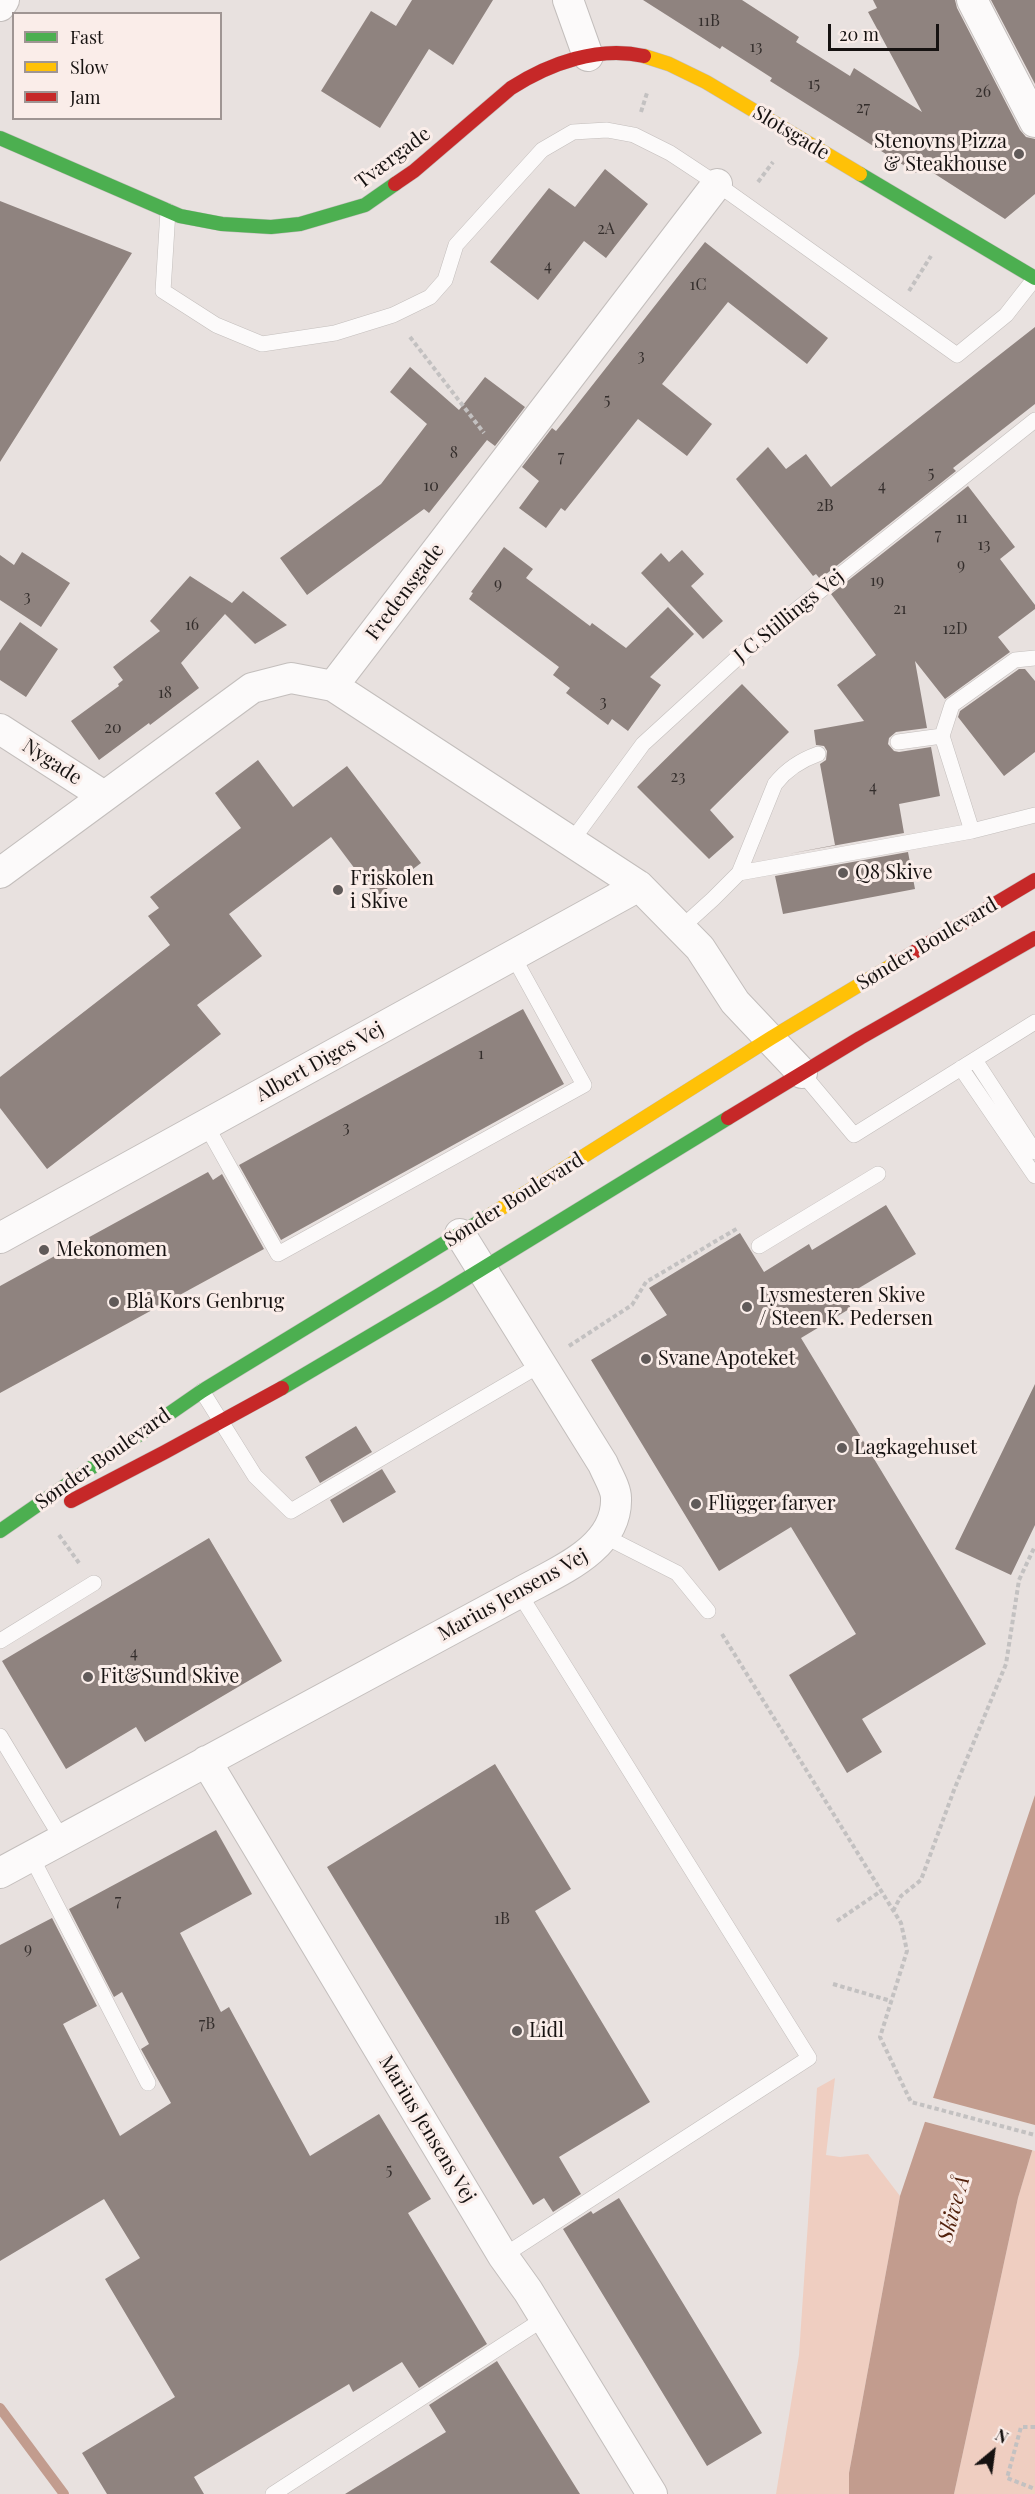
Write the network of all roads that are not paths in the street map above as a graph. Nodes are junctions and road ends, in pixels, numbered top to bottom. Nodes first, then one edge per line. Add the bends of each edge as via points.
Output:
1 (3, 0) edge
2 (568, 0) edge
3 (972, 0) edge
4 (0, 6) edge
5 (588, 56) junction
6 (1035, 122) edge
7 (0, 138) edge
8 (717, 184) junction
9 (168, 212) junction
10 (1035, 278) edge
11 (1035, 420) edge
12 (1035, 658) edge
13 (333, 686) junction
14 (0, 729) edge
15 (942, 736) junction
16 (898, 742) dead end
17 (818, 754) dead end
18 (104, 796) junction
19 (1035, 815) edge
20 (972, 831) junction
21 (571, 842) junction
22 (0, 873) edge
23 (739, 873) junction
24 (1035, 880) edge
25 (639, 886) junction
26 (681, 928) junction
27 (1035, 938) edge
28 (513, 956) junction
29 (1035, 1022) edge
30 (771, 1038) junction
31 (968, 1064) junction
32 (802, 1072) junction
33 (206, 1125) junction
34 (1035, 1152) edge
35 (878, 1174) dead end
36 (1035, 1176) edge
37 (460, 1234) junction
38 (0, 1238) edge
39 (759, 1246) road end
40 (482, 1270) junction
41 (540, 1365) junction
42 (202, 1391) junction
43 (221, 1422) junction
44 (0, 1531) edge
45 (0, 1536) edge
46 (604, 1536) junction
47 (94, 1583) road end
48 (519, 1593) junction
49 (708, 1611) road end
50 (0, 1641) edge
51 (0, 1736) edge
52 (206, 1761) junction
53 (62, 1839) junction
54 (31, 1856) junction
55 (0, 1873) edge
56 (148, 2083) dead end
57 (503, 2256) junction
58 (545, 2318) junction
59 (273, 2494) edge
60 (652, 2494) edge

1 - 4 street
2 - 5 street
3 - 6 street
5 - 9 street, Tværgade via 526,77 511,87 392,188 365,205 300,224 271,227 222,224
5 - 10 street, Slotsgade via 623,54 658,59 706,82
7 - 9 street, Tværgade
8 - 9 lane via 634,135 607,130 573,132 542,150 456,245 445,280 430,297 393,315 335,333 262,344 216,325 163,291
8 - 10 lane via 957,355 1006,315
8 - 13 street, Fredensgade
11 - 21 lane, J C Stillings Vej via 747,649 643,744
12 - 15 lane via 1015,660 952,705
13 - 18 street via 291,678 252,688
13 - 21 street
14 - 18 street, Nygade
15 - 16 lane
15 - 20 lane
17 - 23 lane via 783,774 775,784
18 - 22 street
19 - 20 lane
20 - 23 lane
21 - 25 street
23 - 26 lane
24 - 30 street, Sønder Boulevard
25 - 26 street
25 - 28 street, Albert Diges Vej
26 - 30 street via 700,948 735,1002
27 - 32 street, Sønder Boulevard
28 - 33 street, Albert Diges Vej
28 - 33 lane via 584,1085 278,1254
29 - 31 lane
30 - 32 street
30 - 37 street, Sønder Boulevard
31 - 32 lane via 854,1135
31 - 34 lane
31 - 36 lane
32 - 40 street, Sønder Boulevard
33 - 38 street, Albert Diges Vej
35 - 39 lane
37 - 40 street, Marius Jensens Vej
37 - 42 street, Sønder Boulevard
40 - 41 street, Marius Jensens Vej
40 - 43 street, Sønder Boulevard
41 - 43 lane via 291,1511 255,1476
41 - 46 street, Marius Jensens Vej via 603,1464 616,1497 612,1526
42 - 43 lane
42 - 44 street, Sønder Boulevard
43 - 45 street, Sønder Boulevard
46 - 48 street, Marius Jensens Vej via 595,1549
46 - 49 lane via 678,1573
47 - 50 lane
48 - 52 street, Marius Jensens Vej
48 - 57 lane via 809,2058
51 - 53 lane
52 - 53 street, Marius Jensens Vej
52 - 57 street, Marius Jensens Vej
53 - 54 street, Marius Jensens Vej
54 - 55 street, Marius Jensens Vej
54 - 56 lane
57 - 58 street, Marius Jensens Vej
58 - 59 lane
58 - 60 street, Marius Jensens Vej

